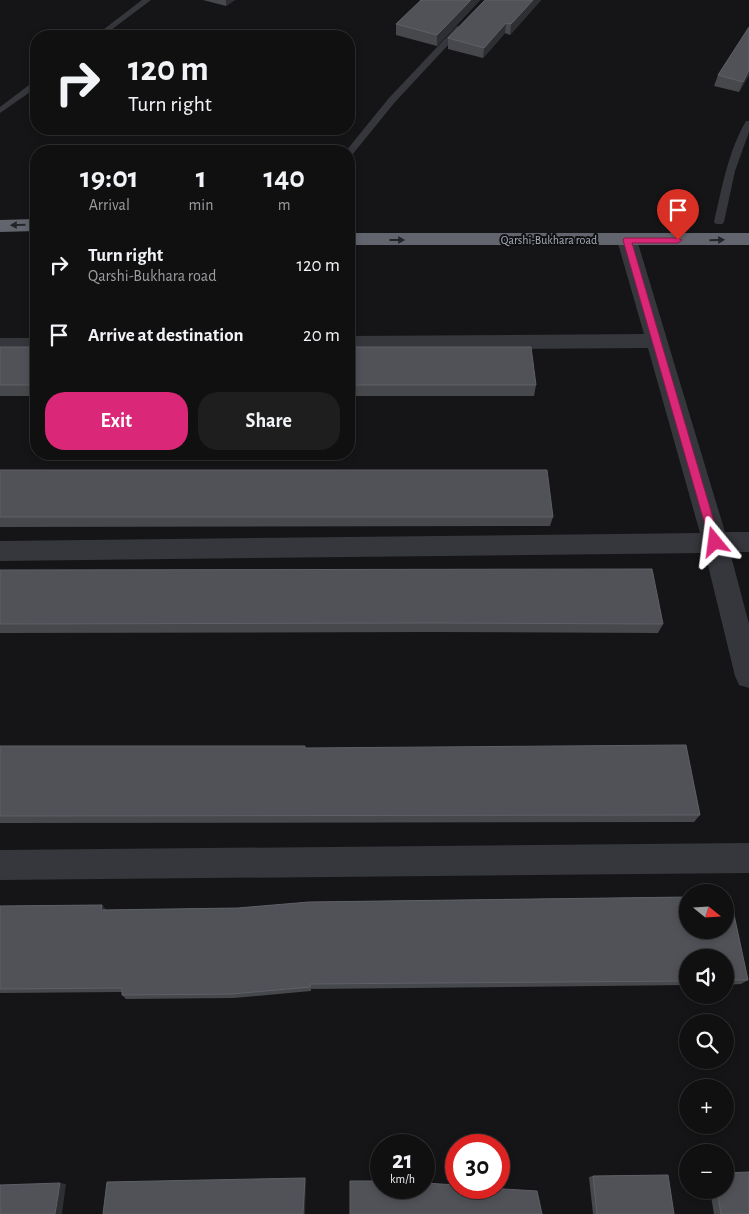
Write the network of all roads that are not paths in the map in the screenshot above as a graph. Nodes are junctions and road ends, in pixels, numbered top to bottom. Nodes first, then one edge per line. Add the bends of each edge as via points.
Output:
1 (147, 0) edge
2 (466, 21) edge
3 (107, 30) edge
4 (30, 88) edge
5 (0, 111) edge
6 (749, 123) edge
7 (355, 146) edge
8 (749, 221) edge
9 (355, 222) edge
10 (719, 222) junction
11 (30, 225) edge
12 (0, 226) edge
13 (355, 239) edge
14 (749, 239) edge
15 (627, 240) junction
16 (0, 242) edge
17 (30, 242) edge
18 (655, 342) junction
19 (355, 343) edge
20 (0, 345) edge
21 (30, 345) edge
22 (715, 542) junction
23 (749, 542) edge
24 (0, 551) edge
25 (749, 676) edge
26 (749, 858) edge
27 (0, 865) edge

1 - 3 lane
2 - 7 lane via 392,100
4 - 5 lane
6 - 10 lane via 732,160
8 - 10 highway, Qarshi-Bukhara road
9 - 10 highway, Qarshi-Bukhara road
11 -> 12 highway
13 -> 15 highway, Qarshi-Bukhara road
15 -> 14 highway, Qarshi-Bukhara road
15 - 18 street
16 - 17 highway
18 - 19 street
18 - 22 street
20 - 21 street
22 - 23 street
22 - 24 street
22 - 25 street
26 - 27 street

